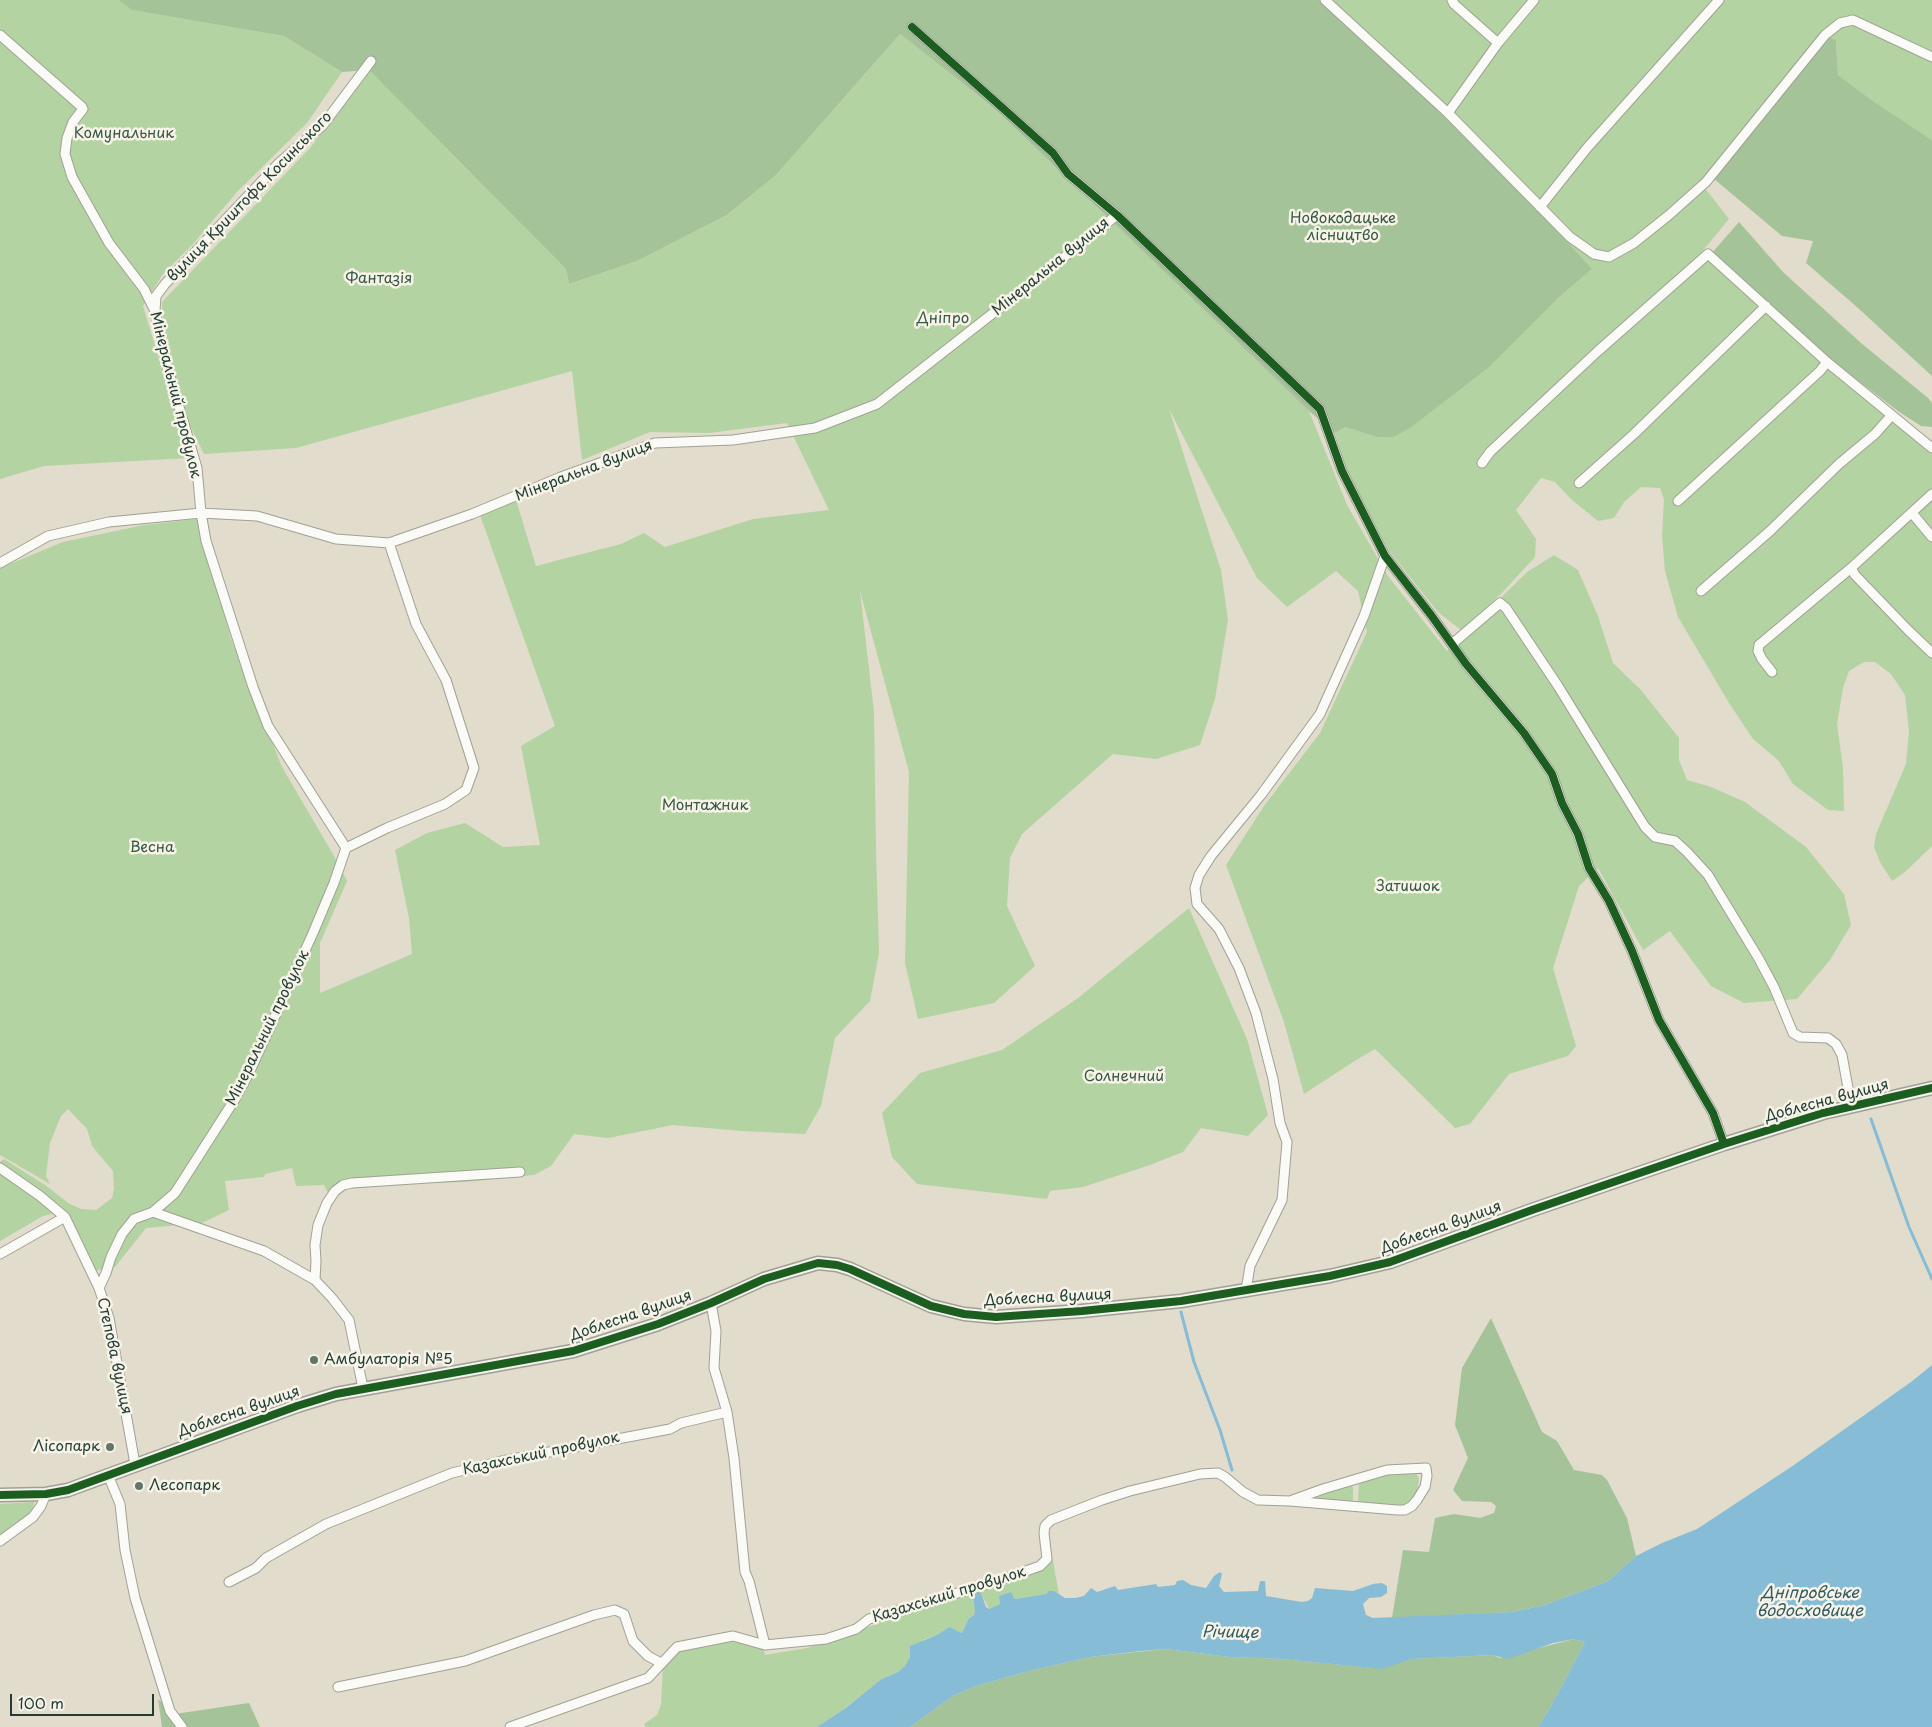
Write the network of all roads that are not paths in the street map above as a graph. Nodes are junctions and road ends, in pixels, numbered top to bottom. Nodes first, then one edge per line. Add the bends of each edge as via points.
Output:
1 (1325, 0) edge
2 (1452, 0) edge
3 (1534, 0) edge
4 (1720, 0) edge
5 (912, 27) dead end
6 (0, 35) edge
7 (1498, 42) junction
8 (1932, 57) edge
9 (371, 62) dead end
10 (1448, 114) junction
11 (1540, 207) junction
12 (1117, 214) junction
13 (1766, 306) junction
14 (155, 311) junction
15 (1827, 362) junction
16 (1891, 416) junction
17 (1932, 448) edge
18 (1482, 463) dead end
19 (1579, 483) dead end
20 (1932, 494) edge
21 (1678, 501) dead end
22 (201, 513) junction
23 (1912, 513) junction
24 (1932, 537) edge
25 (389, 543) junction
26 (1385, 556) junction
27 (0, 563) edge
28 (1851, 568) junction
29 (1701, 591) dead end
30 (1452, 644) junction
31 (1932, 653) edge
32 (1772, 672) dead end
33 (346, 848) junction
34 (1932, 1088) edge
35 (1848, 1107) junction
36 (1724, 1144) junction
37 (0, 1168) edge
38 (520, 1172) dead end
39 (153, 1212) junction
40 (65, 1217) junction
41 (0, 1254) edge
42 (315, 1280) junction
43 (99, 1288) junction
44 (1246, 1290) junction
45 (712, 1303) junction
46 (363, 1388) junction
47 (727, 1412) junction
48 (135, 1464) junction
49 (108, 1475) junction
50 (46, 1494) junction
51 (0, 1496) edge
52 (1290, 1501) junction
53 (0, 1541) edge
54 (229, 1582) dead end
55 (765, 1645) junction
56 (661, 1663) junction
57 (338, 1687) dead end
58 (182, 1727) edge
59 (510, 1727) edge

1 - 10 street
2 - 7 street
3 - 7 street
4 - 11 street via 1587,148
5 - 12 street via 1053,153 1068,174
6 - 14 street, Мінеральний провулок via 81,104 83,109 67,138 66,154 72,177 109,243 144,289
7 - 10 street
8 - 11 street via 1853,20 1840,23 1825,34 1706,182 1634,243 1609,257 1594,254 1570,237
9 - 14 street, вулиця Криштофа Косинського via 323,125 278,164 165,284 156,296
10 - 11 street
12 - 25 street, Мінеральна вулиця via 877,404 815,428 733,440 655,442
12 - 26 street via 1320,409 1342,471
13 - 15 street
13 - 18 street via 1708,254 1583,364
13 - 19 street
14 - 22 street, Мінеральний провулок via 167,366 197,468
15 - 16 street
15 - 21 street
16 - 17 street
16 - 29 street via 1770,531
20 - 23 street
22 - 25 street, Мінеральна вулиця via 257,516 336,539
22 - 27 street, Мінеральна вулиця via 109,522 48,536
22 - 33 street, Мінеральний провулок via 214,567 268,726
23 - 24 street
23 - 28 street
25 - 33 street via 416,624 446,680 474,768 466,790 445,804
26 - 30 street
26 - 44 street via 1364,616 1320,714 1261,795 1211,856 1195,888 1196,904 1219,929 1239,968 1256,1013 1273,1079 1280,1124 1288,1142 1282,1200 1250,1266
28 - 31 street
28 - 32 street via 1759,645 1758,651
30 - 35 street via 1500,603 1506,608 1645,827 1655,837 1675,841 1708,875 1774,986 1792,1034 1828,1038 1836,1044 1842,1055
30 - 36 street via 1524,733 1552,774 1589,868 1609,901 1659,1020 1713,1113
33 - 39 street, Мінеральний провулок via 313,933 250,1071 175,1192
34 - 35 street, Доблесна вулиця
35 - 36 street, Доблесна вулиця
36 - 44 street, Доблесна вулиця via 1390,1262
37 - 40 street, Степова вулиця
38 - 42 street via 343,1185 327,1203 318,1225
39 - 42 street via 264,1251
39 - 43 street, Мінеральний провулок via 134,1219 122,1234
40 - 41 street
40 - 43 street, Степова вулиця
42 - 46 street via 349,1320
43 - 48 street, Степова вулиця via 109,1318
44 - 45 street, Доблесна вулиця via 1181,1301 996,1317 931,1306 850,1269 818,1264 764,1279
45 - 46 street, Доблесна вулиця via 573,1351
45 - 47 street via 716,1331 714,1368
46 - 48 street, Доблесна вулиця via 297,1406
47 - 54 street, Казахський провулок via 670,1428 502,1460 452,1473 326,1524
47 - 55 street via 745,1572
48 - 49 street, Доблесна вулиця
49 - 50 street, Доблесна вулиця via 68,1490
49 - 58 street via 120,1504 135,1598 170,1710
50 - 51 street, Доблесна вулиця
50 - 53 street via 33,1517
52 - 52 street, Казахський провулок via 1405,1510 1412,1506 1425,1487 1426,1468 1387,1470
52 - 55 street, Казахський провулок via 1258,1500 1218,1473 1130,1490 1050,1520 1044,1526 1047,1559 1040,1566 869,1619 856,1629 826,1639
55 - 56 street, Казахський провулок via 732,1636 678,1647
56 - 57 street via 648,1656 633,1641 624,1614 615,1610 465,1661
56 - 59 street, Казахський провулок via 648,1678

